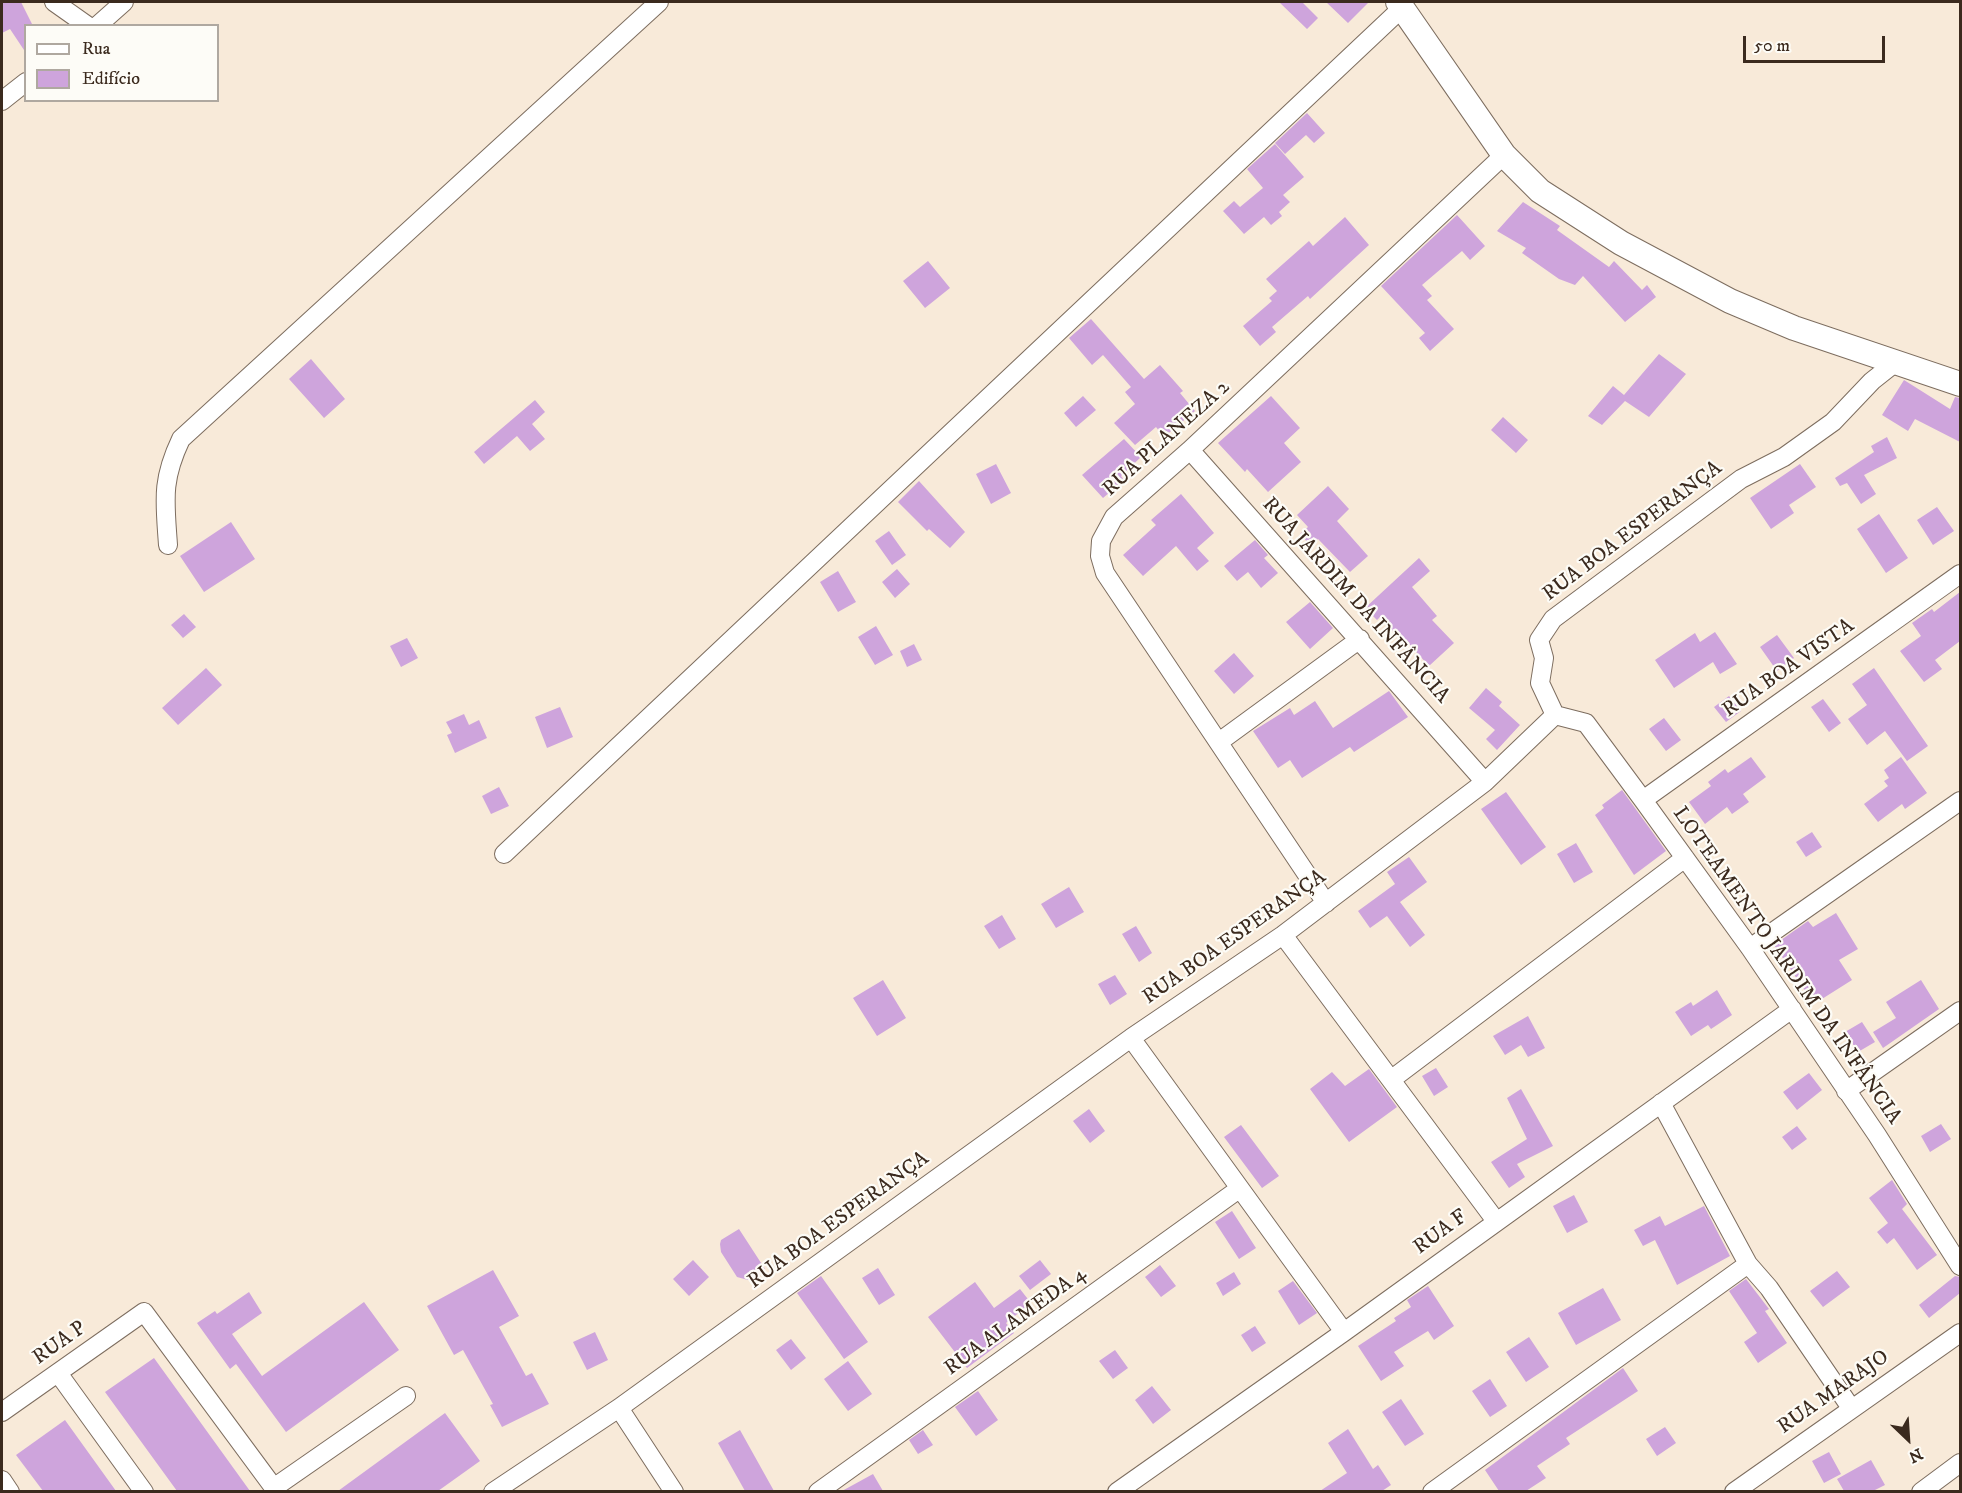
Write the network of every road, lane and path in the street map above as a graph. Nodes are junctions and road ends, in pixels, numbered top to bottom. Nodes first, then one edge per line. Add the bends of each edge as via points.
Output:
1 (54, 2) edge
2 (124, 2) edge
3 (659, 2) edge
4 (1400, 4) edge
5 (85, 24) edge
6 (99, 24) edge
7 (24, 84) edge
8 (2, 100) edge
9 (1504, 155) junction
10 (1896, 362) junction
11 (1960, 384) edge
12 (1190, 450) junction
13 (168, 545) dead end
14 (1960, 574) edge
15 (1360, 639) junction
16 (1555, 715) junction
17 (1219, 742) junction
18 (1485, 782) junction
19 (1643, 800) junction
20 (1960, 801) edge
21 (504, 854) dead end
22 (1685, 858) junction
23 (1326, 903) junction
24 (1283, 935) junction
25 (1750, 948) junction
26 (1792, 1009) junction
27 (1960, 1011) edge
28 (1131, 1038) junction
29 (1392, 1079) junction
30 (1846, 1091) junction
31 (1661, 1103) junction
32 (1239, 1189) junction
33 (1496, 1221) junction
34 (1748, 1264) junction
35 (1960, 1266) edge
36 (1344, 1332) junction
37 (1960, 1333) edge
38 (58, 1373) junction
39 (406, 1396) dead end
40 (619, 1408) junction
41 (1851, 1408) junction
42 (2, 1412) edge
43 (1960, 1463) edge
44 (2, 1480) edge
45 (276, 1489) edge
46 (10, 1491) edge
47 (144, 1491) edge
48 (493, 1491) edge
49 (674, 1491) edge
50 (818, 1491) edge
51 (1117, 1491) edge
52 (1432, 1491) edge
53 (1734, 1491) edge
54 (1921, 1491) edge

1 - 5 street
2 - 6 street
3 - 13 street via 181,439 166,475
4 - 9 street
4 - 21 street
7 - 8 street
9 - 10 street via 1540,191 1621,243 1730,301 1794,328
9 - 12 street, RUA PLANEZA 2
10 - 11 street
10 - 16 street, RUA BOA ESPERANÇA via 1872,381 1833,423 1784,457 1741,479 1553,619 1539,639 1544,658 1540,683
12 - 15 street, RUA JARDIM DA INFÂNCIA
12 - 17 street, RUA PLANEZA 2 via 1114,517 1101,541 1100,556 1105,573
14 - 19 street, RUA BOA VISTA
15 - 17 street
15 - 18 street, RUA JARDIM DA INFÂNCIA
16 - 18 street, RUA BOA ESPERANÇA
16 - 19 street, LOTEAMENTO JARDIM DA INFÂNCIA via 1586,723
17 - 23 street, RUA PLANEZA 2
18 - 23 street, RUA BOA ESPERANÇA
19 - 22 street, LOTEAMENTO JARDIM DA INFÂNCIA
20 - 25 street
22 - 25 street, LOTEAMENTO JARDIM DA INFÂNCIA
22 - 29 street
23 - 24 street, RUA BOA ESPERANÇA
24 - 28 street, RUA BOA ESPERANÇA
24 - 29 street
25 - 26 street, LOTEAMENTO JARDIM DA INFÂNCIA
26 - 30 street, LOTEAMENTO JARDIM DA INFÂNCIA
26 - 31 street, RUA F
27 - 30 street
28 - 32 street
28 - 40 street, RUA BOA ESPERANÇA
29 - 33 street
30 - 35 street, LOTEAMENTO JARDIM DA INFÂNCIA
31 - 33 street, RUA F
31 - 34 street
32 - 36 street
32 - 50 street, RUA ALAMEDA 4
33 - 36 street, RUA F
34 - 41 street via 1769,1288
34 - 52 street
36 - 51 street, RUA F
37 - 41 street, RUA MARAJO
38 - 42 street, RUA P
38 - 45 street, RUA P via 144,1312
38 - 47 street
39 - 45 street
40 - 48 street, RUA BOA ESPERANÇA
40 - 49 street
41 - 53 street, RUA MARAJO
43 - 54 street
44 - 46 street

